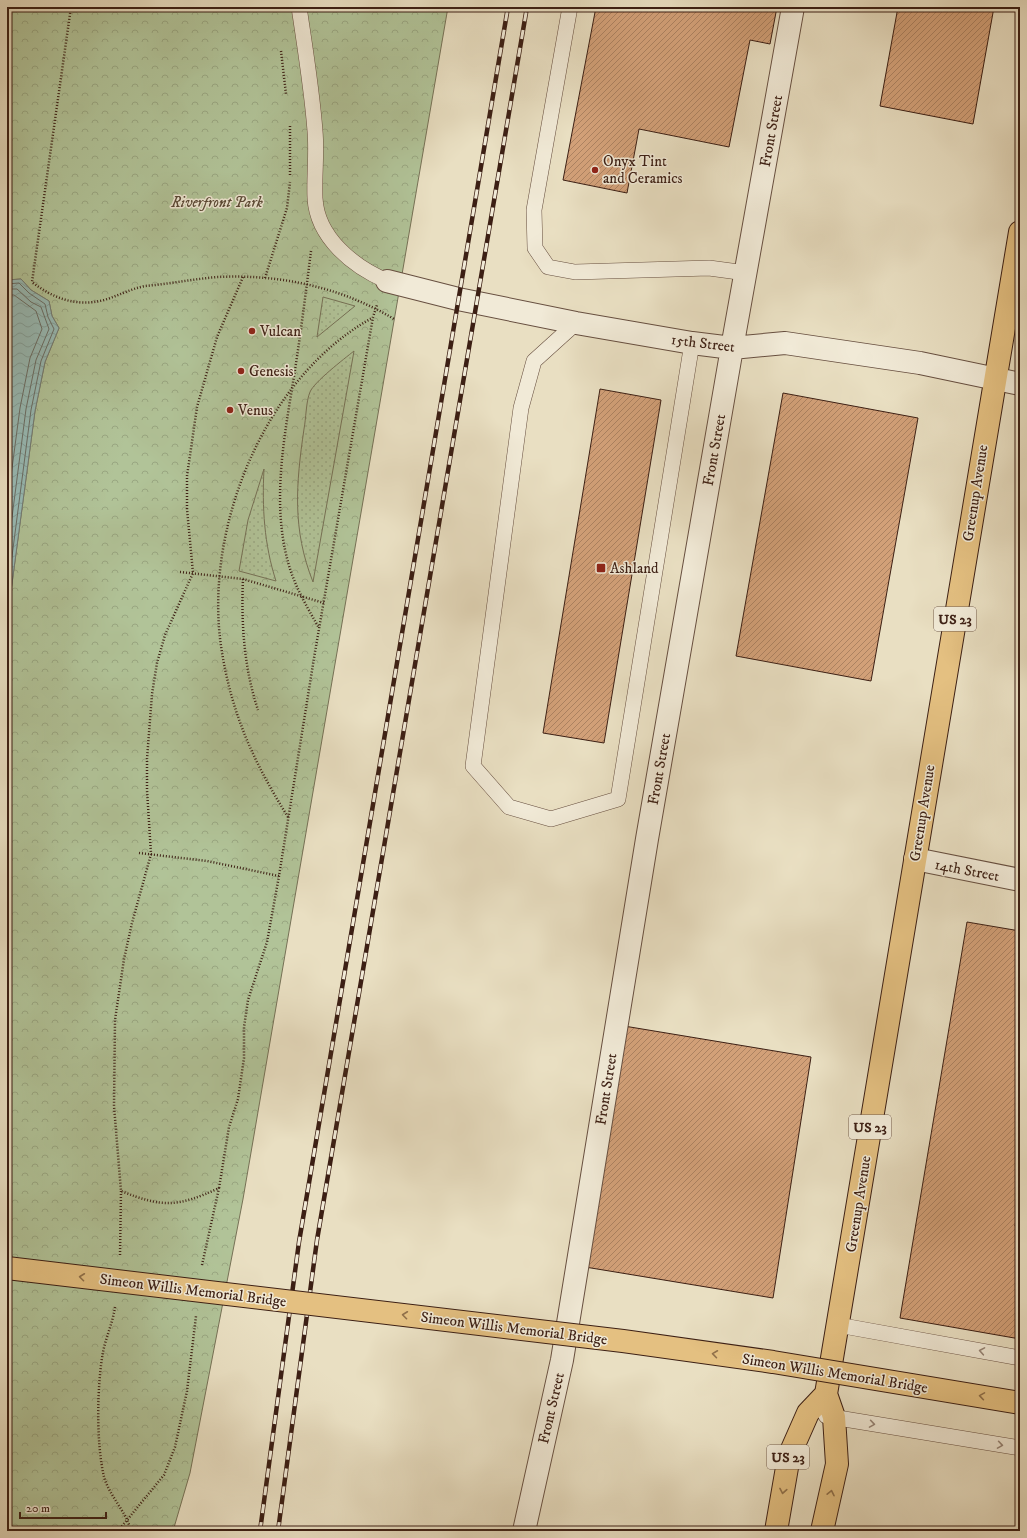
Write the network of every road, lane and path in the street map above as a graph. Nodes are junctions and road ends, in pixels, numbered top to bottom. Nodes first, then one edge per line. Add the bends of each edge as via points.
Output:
1 (71, 7) edge
2 (299, 7) edge
3 (570, 7) edge
4 (793, 7) edge
5 (280, 44) dead end
6 (287, 96) dead end
7 (290, 125) dead end
8 (1020, 232) edge
9 (311, 250) dead end
10 (746, 274) junction
11 (244, 277) junction
12 (265, 278) junction
13 (388, 281) junction
14 (307, 284) junction
15 (376, 308) junction
16 (373, 317) junction
17 (394, 319) dead end
18 (576, 323) junction
19 (692, 343) junction
20 (732, 348) junction
21 (995, 378) junction
22 (1020, 384) edge
23 (292, 390) junction
24 (180, 572) dead end
25 (193, 573) junction
26 (220, 575) junction
27 (243, 579) junction
28 (301, 595) junction
29 (324, 603) junction
30 (319, 628) junction
31 (258, 710) dead end
32 (288, 817) junction
33 (139, 853) dead end
34 (151, 854) junction
35 (915, 859) junction
36 (279, 876) junction
37 (1020, 880) edge
38 (219, 1188) junction
39 (121, 1191) junction
40 (120, 1256) dead end
41 (202, 1267) dead end
42 (7, 1268) edge
43 (116, 1303) dead end
44 (196, 1311) dead end
45 (838, 1325) junction
46 (1020, 1358) edge
47 (826, 1394) junction
48 (1020, 1403) edge
49 (808, 1413) junction
50 (834, 1417) junction
51 (1020, 1448) edge
52 (128, 1519) junction
53 (118, 1531) edge
54 (131, 1531) edge
55 (524, 1531) edge
56 (776, 1531) edge
57 (822, 1531) edge

1 - 11 path via 32,282 54,296 78,303 104,300 145,286 217,277
2 - 13 lane via 315,132 315,200 322,226 335,246 353,262
3 - 10 lane via 534,210 535,248 548,267 575,272 709,268
4 - 10 street, Front Street
5 - 6 path
7 - 12 path via 290,193
8 - 21 highway, Greenup Avenue / US 23
9 - 14 path
10 - 20 street, Front Street
11 - 12 path
11 - 25 path via 217,337 197,407 191,441 187,509
12 - 14 path
13 - 15 path
13 - 18 street, 15th Street via 458,299
14 - 15 path via 356,298
14 - 23 path
15 - 16 path
15 - 17 path
16 - 23 path via 357,326 332,347
16 - 29 path
18 - 19 street, 15th Street
18 - 19 lane via 534,361 521,408 473,766 509,807 551,819 618,799
19 - 20 street, 15th Street
20 - 21 street, 15th Street via 785,343 920,363
20 - 55 street, Front Street via 648,831 562,1360
21 - 22 street, 15th Street
21 - 35 highway, Greenup Avenue / US 23
23 - 26 path via 263,431 240,481
23 - 28 path via 282,463 281,521 288,562
24 - 25 path
25 - 26 path
25 - 34 path via 165,635 152,694 147,760
26 - 27 path
26 - 32 path via 221,645 233,701 252,754
27 - 28 path
27 - 31 path via 245,650 252,692
28 - 29 path
28 - 30 path
29 - 30 path
30 - 32 path
32 - 36 path
33 - 34 path
34 - 36 path via 207,861
34 - 39 path via 124,959 115,1020 114,1106
35 - 37 street, 14th Street
35 - 45 highway, Greenup Avenue / US 23
36 - 38 path via 267,942 248,1000 238,1100 229,1127
38 - 39 path via 199,1197 160,1204
38 - 41 path
39 - 40 path
48 -> 42 highway, Simeon Willis Memorial Bridge, bridge via 773,1362 622,1341
43 - 52 path via 103,1351 100,1382 101,1450 105,1478 114,1501
44 - 52 path via 187,1391 175,1447 164,1475
46 -> 45 lane
45 - 47 highway, Greenup Avenue / US 23
47 - 49 highway, US 23
47 - 50 highway, Greenup Avenue / US 23
49 - 50 lane
49 -> 56 highway, US 23 via 789,1456
50 -> 51 lane
57 -> 50 highway, Greenup Avenue / US 23 via 837,1464
52 - 53 path
52 - 54 path

